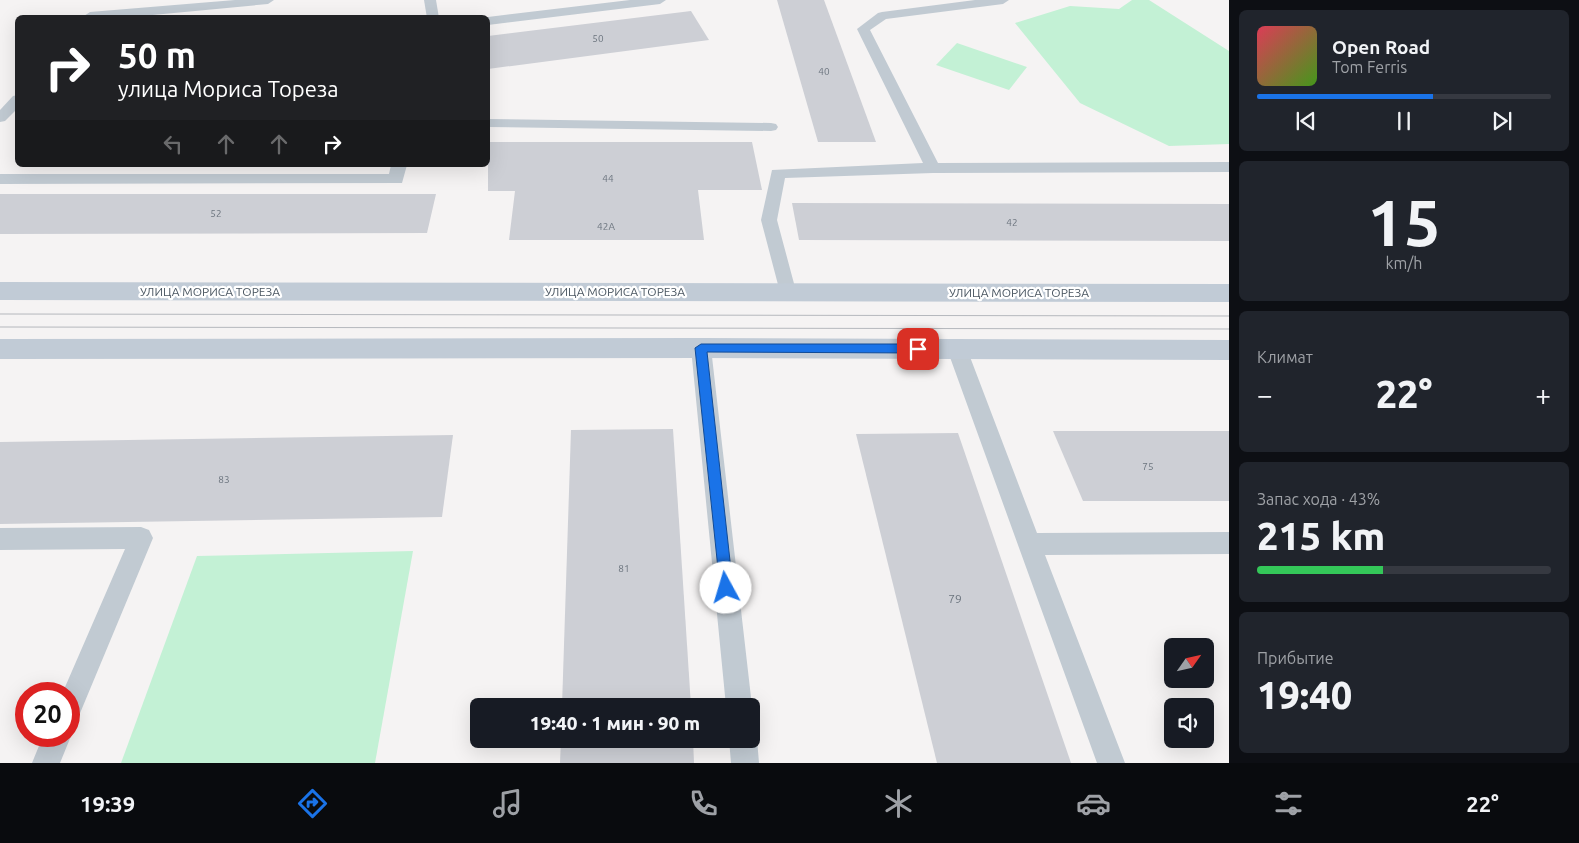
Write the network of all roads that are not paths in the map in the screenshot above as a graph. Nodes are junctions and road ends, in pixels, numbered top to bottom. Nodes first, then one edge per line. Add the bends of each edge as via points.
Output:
1 (104, 0) edge
2 (268, 0) edge
3 (430, 0) edge
4 (660, 0) edge
5 (1004, 0) edge
6 (91, 15) edge
7 (113, 15) edge
8 (432, 15) edge
9 (490, 21) edge
10 (15, 101) edge
11 (0, 118) edge
12 (490, 122) edge
13 (771, 127) dead end
14 (399, 167) edge
15 (1229, 167) edge
16 (933, 168) junction
17 (0, 179) edge
18 (0, 291) edge
19 (787, 291) junction
20 (1229, 293) edge
21 (701, 348) junction
22 (0, 349) edge
23 (957, 349) junction
24 (1229, 350) edge
25 (0, 539) edge
26 (1229, 543) edge
27 (1030, 544) junction
28 (80, 683) edge
29 (738, 698) edge
30 (53, 747) edge
31 (743, 748) edge
32 (46, 763) edge
33 (745, 763) edge
34 (1111, 763) edge

1 - 6 lane
2 - 7 lane
3 - 8 lane
4 - 9 lane
5 - 16 lane via 882,16 863,29
10 - 11 lane
12 - 13 lane
14 - 17 lane via 396,179
15 - 16 lane
16 - 19 lane via 778,173 769,220
18 - 19 street, УЛИЦА МОРИСА ТОРЕЗА
19 - 20 street, УЛИЦА МОРИСА ТОРЕЗА
21 - 22 street
21 - 23 street
21 - 29 lane
23 - 24 street
23 - 27 lane
25 - 28 lane via 142,538
26 - 27 lane
27 - 34 lane
30 - 32 lane
31 - 33 lane

